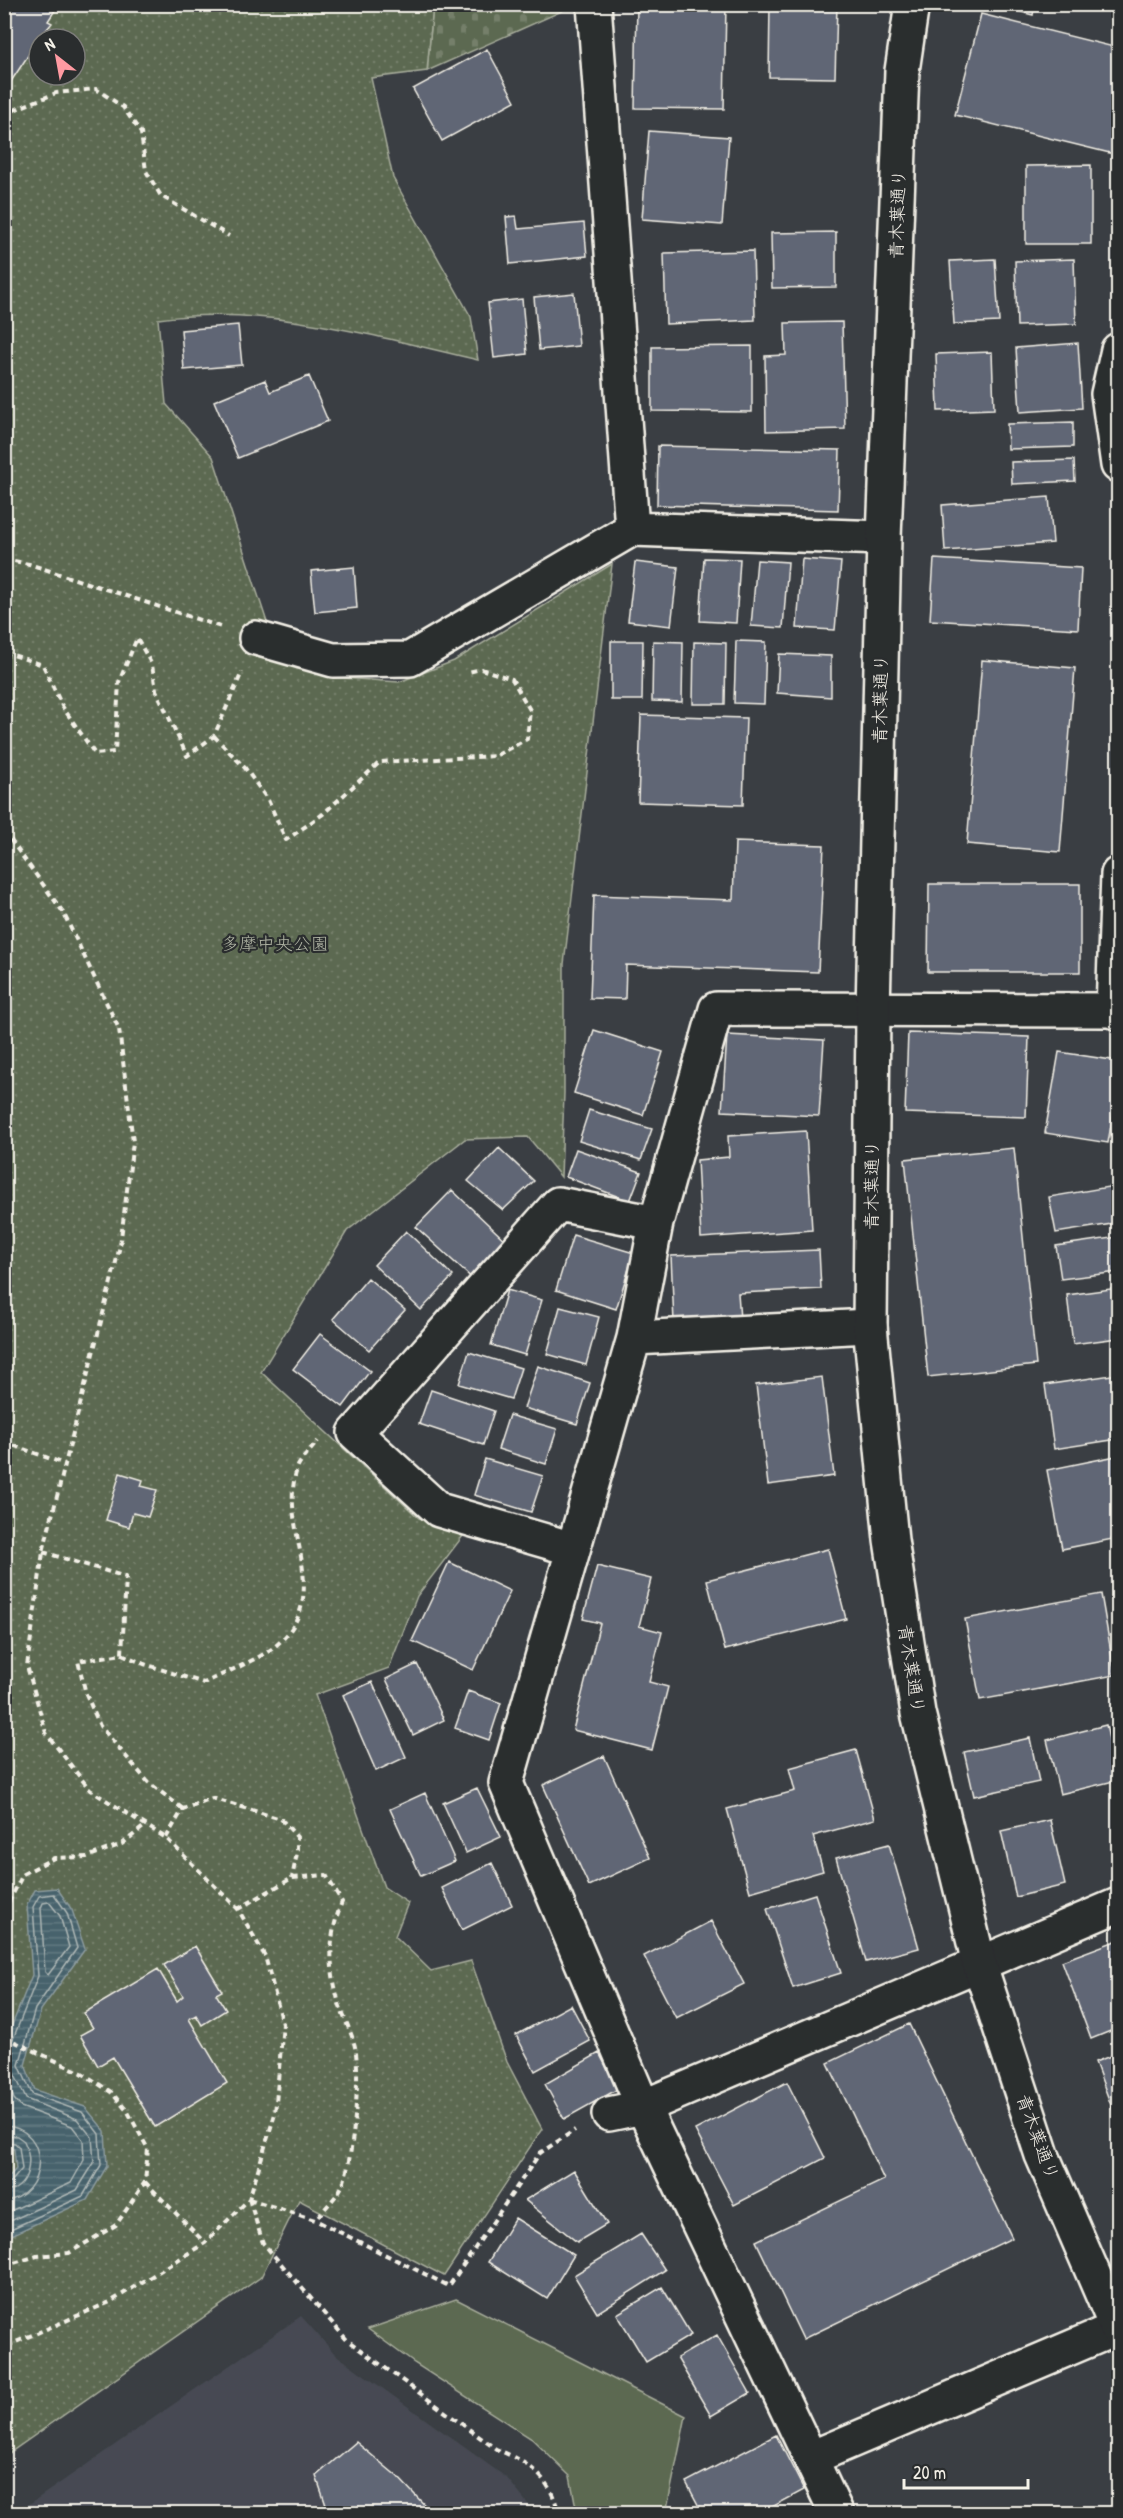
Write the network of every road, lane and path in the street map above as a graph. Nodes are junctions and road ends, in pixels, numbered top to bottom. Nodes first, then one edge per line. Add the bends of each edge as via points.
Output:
1 (594, 4) edge
2 (912, 4) edge
3 (4, 114) edge
4 (229, 236) dead end
5 (1119, 350) edge
6 (1119, 465) edge
7 (632, 529) junction
8 (884, 538) junction
9 (4, 559) edge
10 (256, 638) junction
11 (4, 652) edge
12 (410, 659) junction
13 (214, 736) junction
14 (4, 831) edge
15 (1119, 874) edge
16 (873, 1010) junction
17 (1116, 1011) edge
18 (656, 1223) junction
19 (870, 1326) junction
20 (634, 1338) junction
21 (319, 1440) dead end
22 (4, 1442) edge
23 (65, 1464) junction
24 (573, 1549) junction
25 (44, 1552) junction
26 (122, 1654) junction
27 (183, 1809) junction
28 (146, 1825) junction
29 (166, 1838) junction
30 (292, 1878) junction
31 (1119, 1905) edge
32 (238, 1909) junction
33 (4, 1912) edge
34 (979, 1963) junction
35 (4, 1972) edge
36 (4, 1981) edge
37 (4, 2039) edge
38 (643, 2107) junction
39 (609, 2114) dead end
40 (569, 2132) dead end
41 (145, 2182) junction
42 (249, 2199) junction
43 (315, 2220) junction
44 (205, 2243) junction
45 (4, 2266) edge
46 (1118, 2330) edge
47 (4, 2347) edge
48 (811, 2458) junction
49 (559, 2514) edge
50 (837, 2514) edge

1 - 7 street
2 - 8 street, 青木葉通り via 902,71
3 - 4 path via 56,93 96,89 123,107 141,133 146,171 160,196
5 - 6 street via 1108,394
7 - 8 street
7 - 12 street
8 - 16 street, 青木葉通り
9 - 10 path
10 - 12 street via 333,660
10 - 13 path
11 - 13 path via 43,665 62,706 95,754 115,752 119,682 137,638 152,665 156,690 187,756
12 - 13 path via 438,678 482,669 512,679 530,710 527,739 495,756 380,762 323,814 286,840 268,800 245,768
14 - 23 path via 63,912 119,1029 133,1142 120,1246
15 - 17 street
16 - 17 street
16 - 18 street via 716,1009
16 - 19 street, 青木葉通り
18 - 20 street
18 - 24 street via 558,1204 355,1433 439,1510
19 - 20 street
19 - 34 street, 青木葉通り via 891,1540 918,1713
20 - 24 street
21 - 26 path via 299,1465 292,1497 306,1584 297,1622 273,1648 204,1683
22 - 23 path
23 - 25 path
24 - 38 street via 506,1782
25 - 26 path via 126,1577
25 - 28 path via 27,1666 46,1733 90,1790
26 - 27 path via 78,1661 86,1694 100,1726 123,1754 148,1782
27 - 29 path
27 - 30 path via 212,1798 281,1819 297,1837
28 - 29 path
28 - 33 path via 122,1844 87,1857 54,1858 22,1874
29 - 32 path
30 - 32 path
30 - 43 path via 326,1875 342,1902 330,1947 338,2001 355,2044 358,2072 351,2152 343,2185
31 - 34 street
32 - 42 path via 265,1956 283,2024 274,2114
34 - 38 street
34 - 46 street, 青木葉通り via 1042,2155
35 - 36 path
37 - 41 path via 82,2073 111,2092 128,2112 148,2149
38 - 39 street
38 - 48 street
40 - 43 path via 540,2152 449,2286
41 - 44 path
41 - 45 path via 116,2225 98,2236 69,2253 37,2256
42 - 43 path
42 - 44 path
42 - 49 path via 263,2243 346,2340 496,2449 523,2460 542,2476
44 - 47 path via 110,2302
46 - 48 street
48 - 50 street

